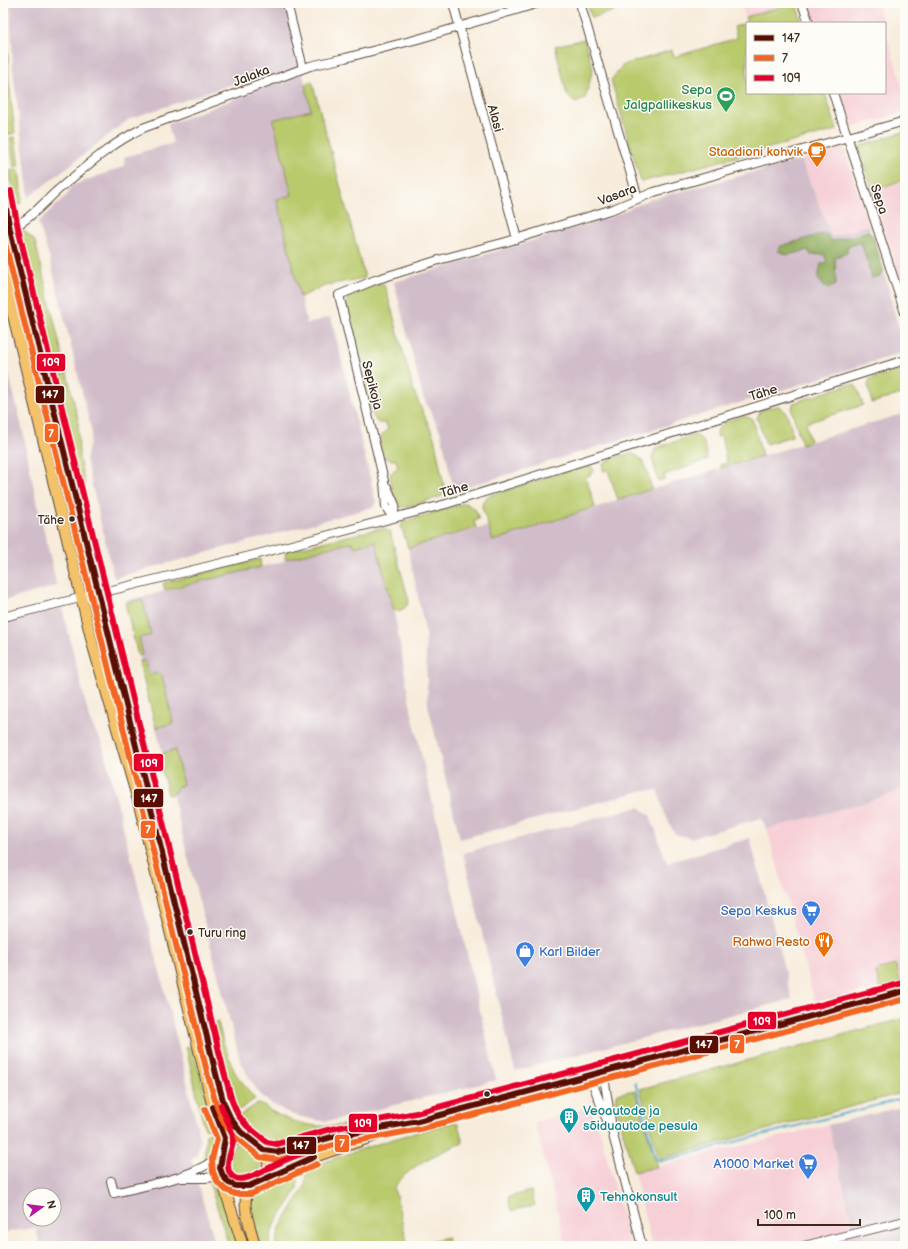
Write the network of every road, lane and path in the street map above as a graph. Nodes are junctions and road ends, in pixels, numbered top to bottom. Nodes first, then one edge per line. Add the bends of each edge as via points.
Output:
1 (288, 3) edge
2 (453, 3) edge
3 (539, 3) edge
4 (580, 3) edge
5 (802, 3) edge
6 (809, 22) edge
7 (459, 26) junction
8 (303, 68) junction
9 (833, 94) edge
10 (905, 121) edge
11 (848, 137) junction
12 (3, 192) edge
13 (638, 198) junction
14 (6, 231) edge
15 (517, 239) junction
16 (3, 274) edge
17 (339, 295) joint
18 (905, 313) edge
19 (905, 360) edge
20 (393, 518) junction
21 (97, 593) junction
22 (80, 597) junction
23 (3, 617) edge
24 (905, 991) edge
25 (597, 1074) junction
26 (418, 1122) junction
27 (252, 1141) junction
28 (264, 1150) junction
29 (222, 1152) junction
30 (223, 1176) junction
31 (173, 1178) junction
32 (262, 1179) junction
33 (111, 1181) dead end
34 (249, 1187) junction
35 (905, 1221) edge
36 (243, 1246) edge
37 (256, 1246) edge
38 (642, 1246) edge
39 (804, 1246) edge

1 - 8 street
2 - 7 street, Alasi
3 - 7 street, Jalaka
4 - 13 street
5 - 6 street
7 - 8 street, Jalaka
7 - 15 street, Alasi
8 - 14 street, Jalaka via 124,138 103,151 23,222
9 - 11 street, Sepa
10 - 11 street, Vasara
11 - 13 street, Vasara
11 - 18 street, Sepa
12 - 14 main road
13 - 15 street, Vasara via 612,209
14 - 21 main road
15 - 17 street, Vasara via 375,280
16 - 22 main road
17 - 20 street, Sepikoja via 384,481 386,507
19 - 20 street, Tähe via 575,465
20 - 21 street, Tähe
21 - 22 street, Tähe
21 - 27 main road via 224,1104 231,1119
22 - 23 street, Tähe
22 - 29 main road via 103,685 139,804 214,1112 225,1136
24 - 25 main road
25 - 26 main road
25 - 38 street via 605,1084 613,1135
26 - 28 main road via 332,1137 278,1152
26 - 32 main road via 298,1163
27 - 28 main road
27 - 29 main road via 237,1140
28 - 32 main road via 268,1165
29 - 30 main road via 219,1162
29 - 31 street via 202,1168
30 - 31 street
30 - 34 main road via 234,1186
30 - 36 main road
31 - 33 street via 114,1193
32 - 34 main road
34 - 37 main road via 245,1204
35 - 39 street

